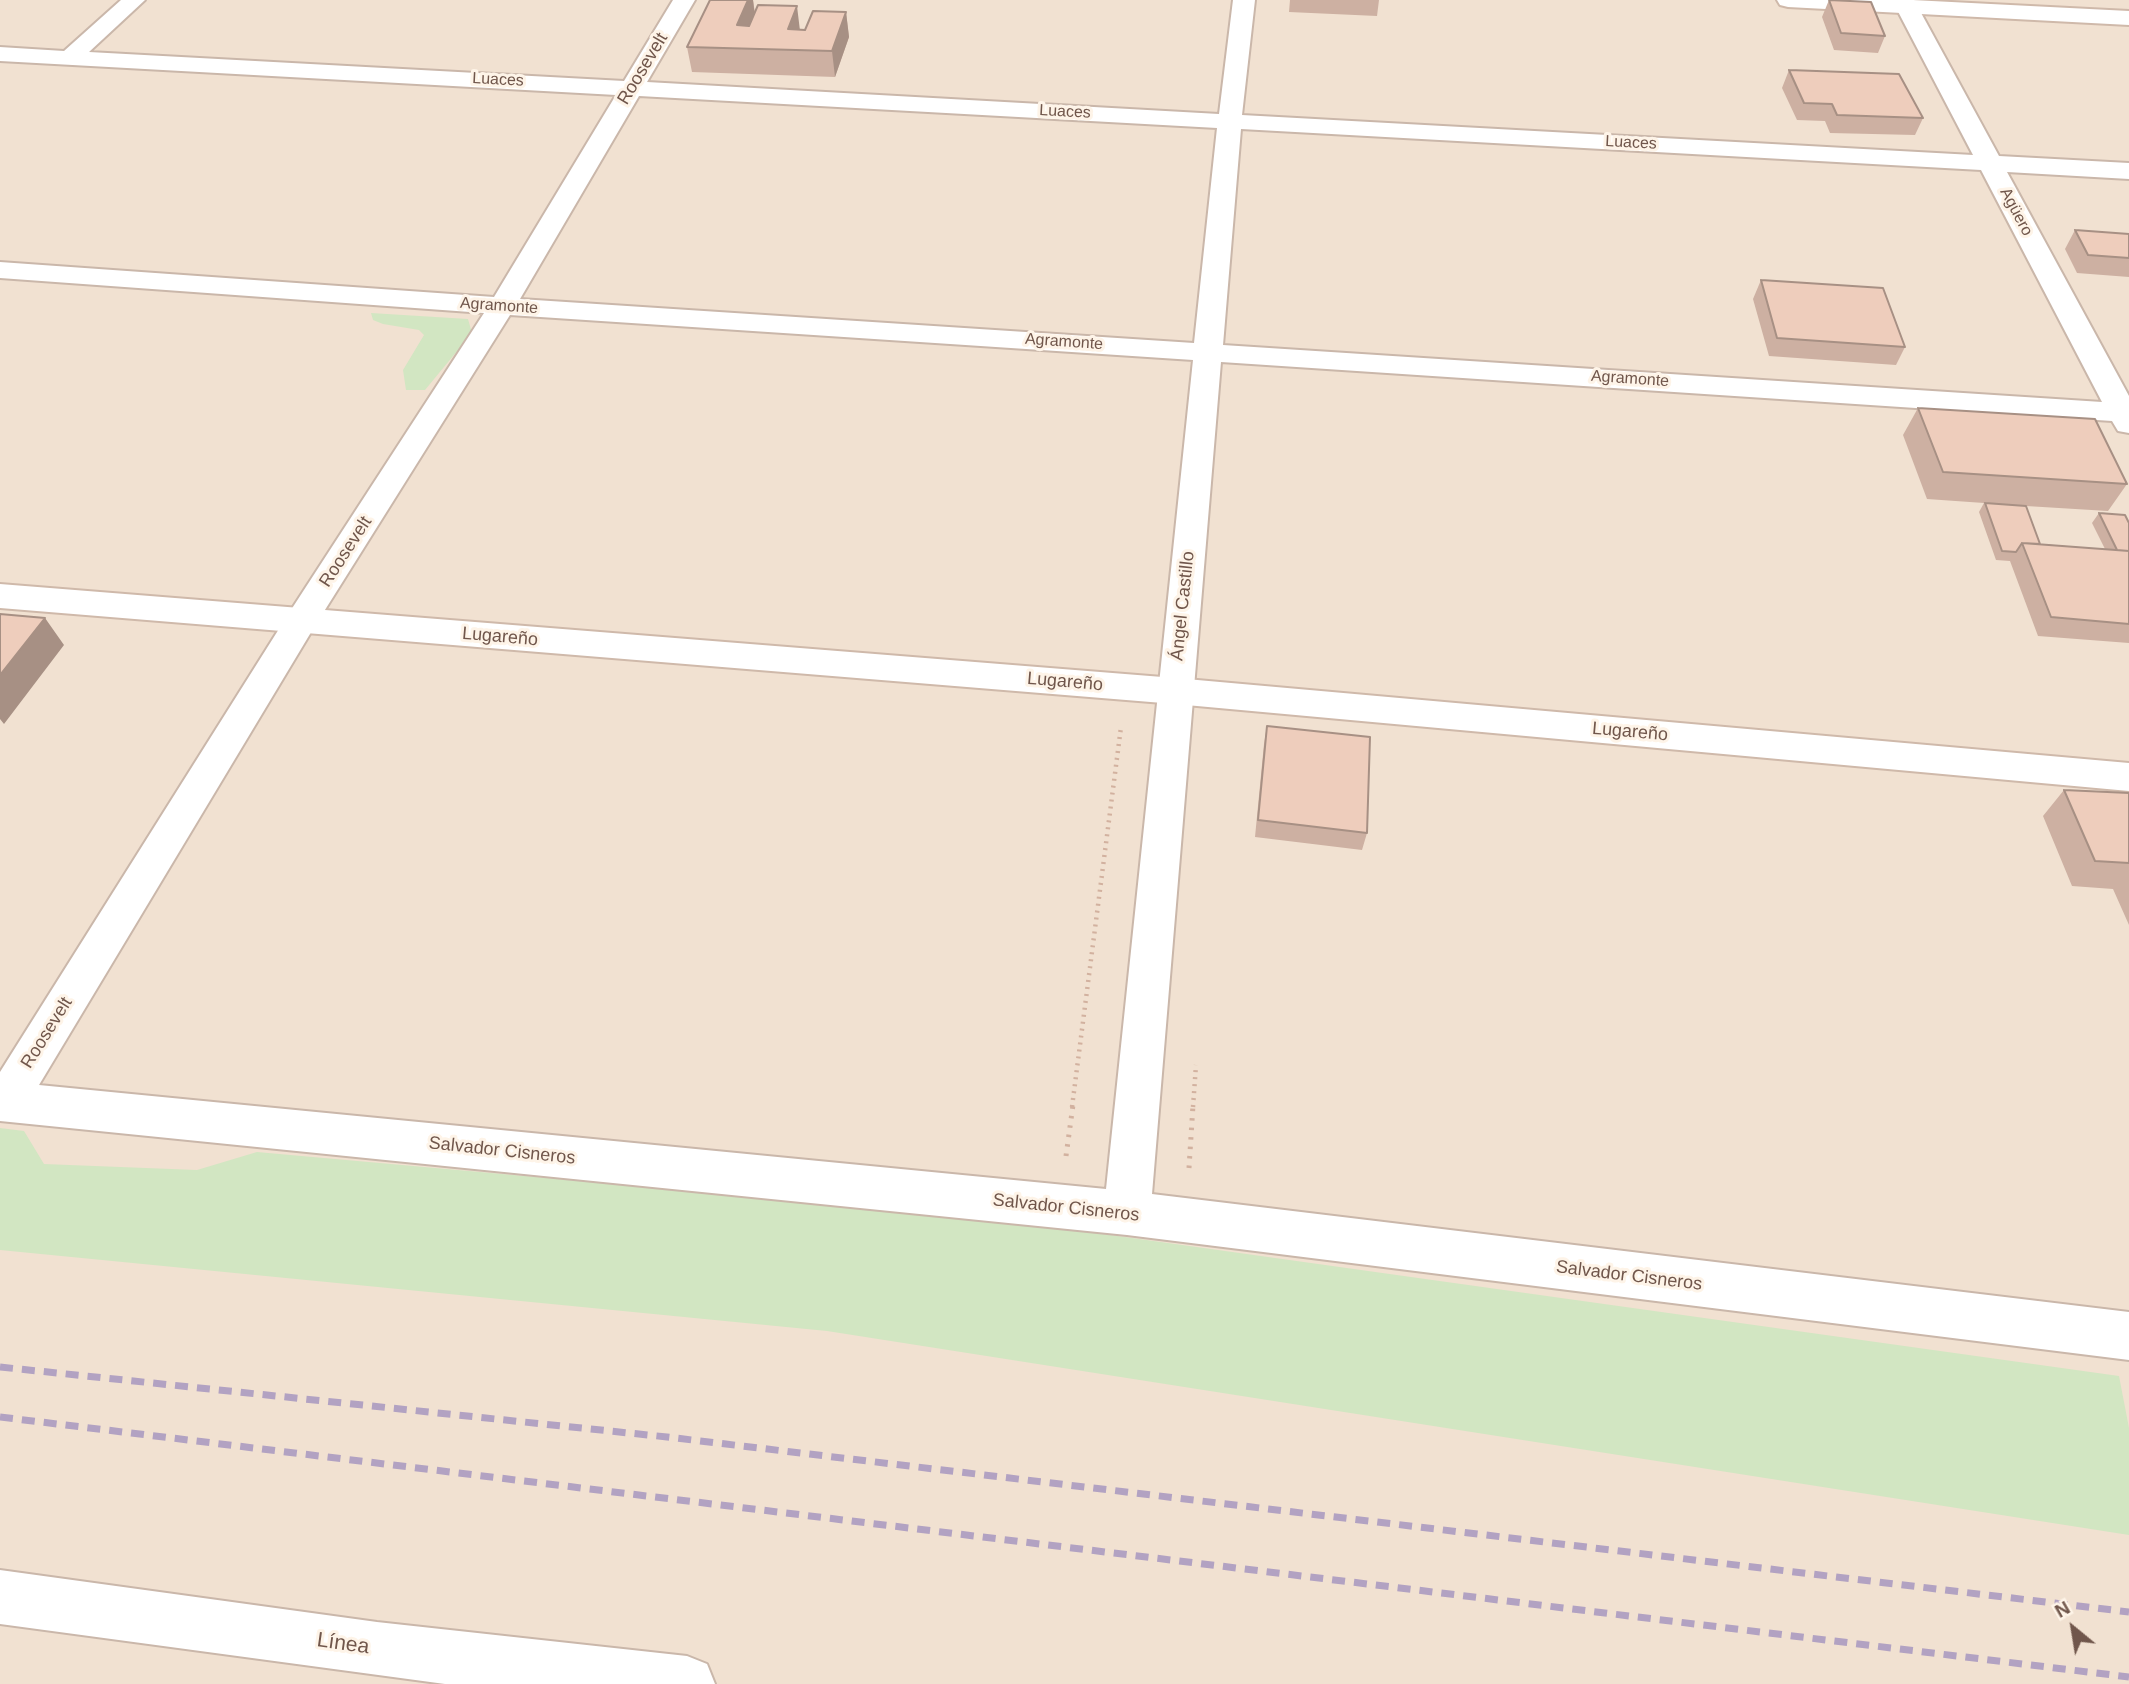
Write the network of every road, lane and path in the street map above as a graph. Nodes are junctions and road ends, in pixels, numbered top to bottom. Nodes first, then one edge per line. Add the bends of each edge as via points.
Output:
1 (134, 0) edge
2 (684, 0) edge
3 (1244, 0) edge
4 (1788, 0) edge
5 (1905, 3) edge
6 (2129, 18) edge
7 (0, 54) edge
8 (70, 57) junction
9 (631, 88) junction
10 (1229, 121) junction
11 (1990, 163) junction
12 (2129, 171) edge
13 (0, 270) edge
14 (502, 306) junction
15 (1209, 351) junction
16 (2127, 416) edge
17 (0, 596) edge
18 (301, 621) junction
19 (1175, 691) junction
20 (2129, 776) edge
21 (2, 1102) edge
22 (1127, 1213) junction
23 (2129, 1336) edge
24 (0, 1597) edge
25 (687, 1684) edge

1 - 8 street
2 - 9 street, Roosevelt
3 - 10 street, Ángel Castillo
4 - 5 street
5 - 6 street
5 - 11 street, Agüero
7 - 8 street, Luaces
8 - 9 street, Luaces
9 - 10 street, Luaces
9 - 14 street, Roosevelt
10 - 11 street, Luaces
10 - 15 street, Ángel Castillo
11 - 12 street, Luaces
11 - 16 street, Agüero
13 - 14 street, Agramonte
14 - 15 street, Agramonte
14 - 18 street, Roosevelt
15 - 16 street, Agramonte
15 - 19 street, Ángel Castillo
17 - 18 street, Lugareño
18 - 19 street, Lugareño
18 - 21 street, Roosevelt
19 - 20 street, Lugareño
19 - 22 street, Ángel Castillo
21 - 22 street, Salvador Cisneros
22 - 23 street, Salvador Cisneros
24 - 25 street, Línea via 377,1649

